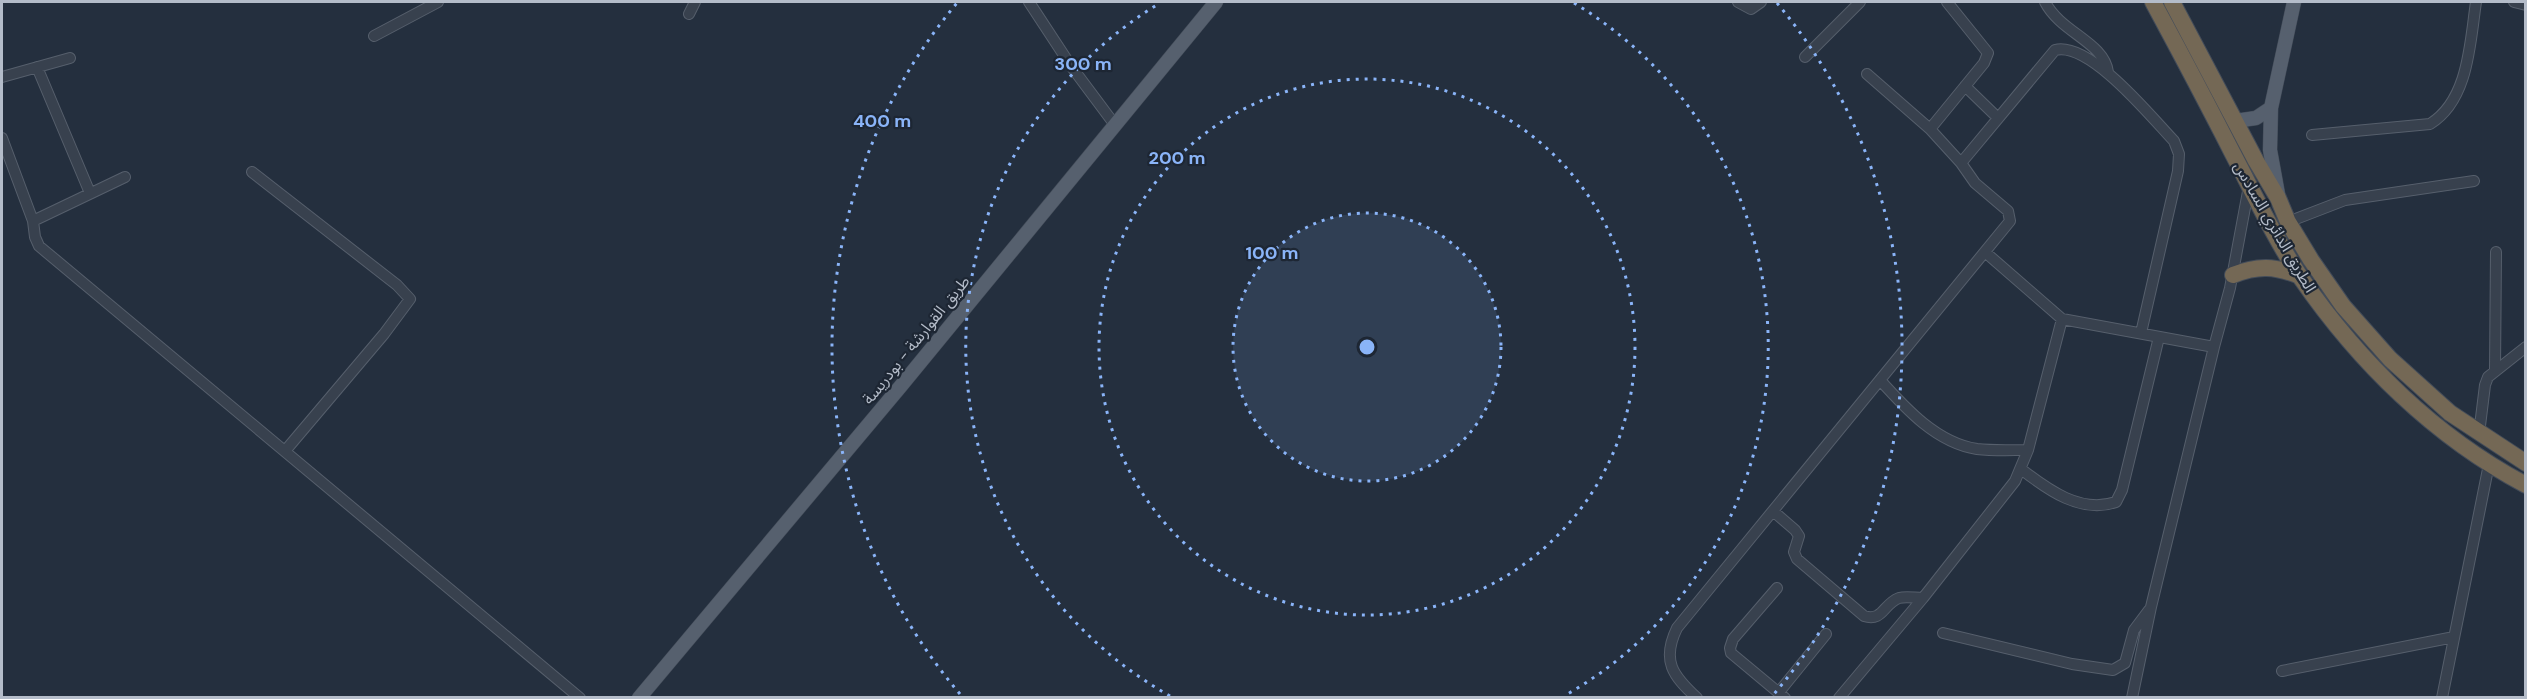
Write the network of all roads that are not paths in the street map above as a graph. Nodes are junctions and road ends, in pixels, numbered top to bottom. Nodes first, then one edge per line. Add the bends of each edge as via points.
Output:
1 (438, 2) edge
2 (695, 2) edge
3 (1029, 2) edge
4 (1216, 2) edge
5 (1738, 2) edge
6 (1761, 2) edge
7 (1860, 2) edge
8 (1947, 2) edge
9 (2045, 2) edge
10 (2153, 2) edge
11 (2172, 2) edge
12 (2294, 2) edge
13 (2476, 2) edge
14 (2514, 2) edge
15 (2526, 5) edge
16 (689, 14) dead end
17 (374, 36) dead end
18 (1804, 57) dead end
19 (70, 58) dead end
20 (37, 67) junction
21 (2108, 72) junction
22 (1867, 74) dead end
23 (2, 77) edge
24 (1965, 86) junction
25 (2271, 108) junction
26 (1998, 118) junction
27 (2235, 122) junction
28 (1115, 125) junction
29 (1930, 129) junction
30 (2312, 135) dead end
31 (2, 138) edge
32 (1961, 163) junction
33 (252, 172) dead end
34 (124, 177) dead end
35 (2474, 182) dead end
36 (2249, 186) junction
37 (90, 194) junction
38 (2278, 198) junction
39 (33, 221) junction
40 (2288, 222) junction
41 (1985, 252) junction
42 (2496, 252) dead end
43 (2233, 275) junction
44 (2300, 276) junction
45 (2062, 319) junction
46 (2141, 333) junction
47 (2159, 337) junction
48 (2214, 347) junction
49 (2526, 347) edge
50 (2495, 370) junction
51 (1880, 380) junction
52 (2479, 434) junction
53 (2028, 450) junction
54 (285, 451) junction
55 (2526, 463) edge
56 (2489, 464) junction
57 (2021, 469) junction
58 (2526, 485) edge
59 (1773, 511) junction
60 (1777, 588) dead end
61 (1923, 598) junction
62 (2151, 607) junction
63 (1943, 633) dead end
64 (1826, 634) dead end
65 (2454, 637) junction
66 (2282, 671) dead end
67 (1782, 695) edge
68 (580, 698) edge
69 (639, 698) edge
70 (1698, 698) edge
71 (1839, 698) edge
72 (2132, 698) edge
73 (2442, 698) edge

1 - 17 street
2 - 16 street
3 - 28 street
4 - 28 main road, طريق القوارشة - بودريسة
5 - 6 street via 1751,9
7 - 18 street
8 - 24 street via 1988,53
9 - 21 street via 2056,19 2104,57
10 - 36 highway, الطريق الدائري السادس
11 - 27 highway, الطريق الدائري السادس
12 - 25 main road
13 - 30 street via 2464,74 2441,117 2430,124
14 - 15 street
19 - 20 street
20 - 23 street
20 - 37 street
21 - 26 street via 2067,50 2055,50
21 - 46 street via 2174,141 2179,154
22 - 29 street
24 - 26 street
24 - 29 street
25 - 27 main road via 2256,118
25 - 38 main road via 2270,150
26 - 32 street
27 - 38 highway, الطريق الدائري السادس
28 - 69 main road, طريق القوارشة - بودريسة
29 - 32 street
31 - 39 street
32 - 41 street via 1975,183 2010,214 2007,226
33 - 54 street via 410,299
34 - 37 street
35 - 40 street via 2345,200
36 - 43 street
36 - 44 highway, الطريق الدائري السادس
37 - 39 street
38 - 40 highway, الطريق الدائري السادس
39 - 54 street via 39,246
40 - 52 highway, الطريق الدائري السادس via 2328,285 2370,338 2412,380
41 - 45 street
41 - 51 street
42 - 50 street
43 - 44 highway via 2268,266
43 - 48 street
44 - 56 highway, الطريق الدائري السادس via 2349,341 2393,387 2454,440
45 - 46 street
45 - 53 street
46 - 47 street
47 - 48 street
47 - 57 street via 2116,502 2101,507 2065,498 2044,488
48 - 62 street
49 - 50 street
50 - 52 street via 2485,386
51 - 53 street via 1948,440 1976,449
51 - 59 street
52 - 55 highway, الطريق الدائري السادس
53 - 57 street
54 - 68 street
56 - 58 highway, الطريق الدائري السادس
56 - 65 street
57 - 61 street via 1999,503
59 - 61 street via 1799,536 1794,552 1797,559 1864,616 1880,616 1891,602 1901,597
59 - 70 street via 1683,619 1672,638 1668,655 1671,667
60 - 67 street via 1730,648 1731,653
61 - 71 street
62 - 63 street via 2137,623 2125,663 2113,670
62 - 72 street
64 - 67 street
65 - 66 street
65 - 73 street

